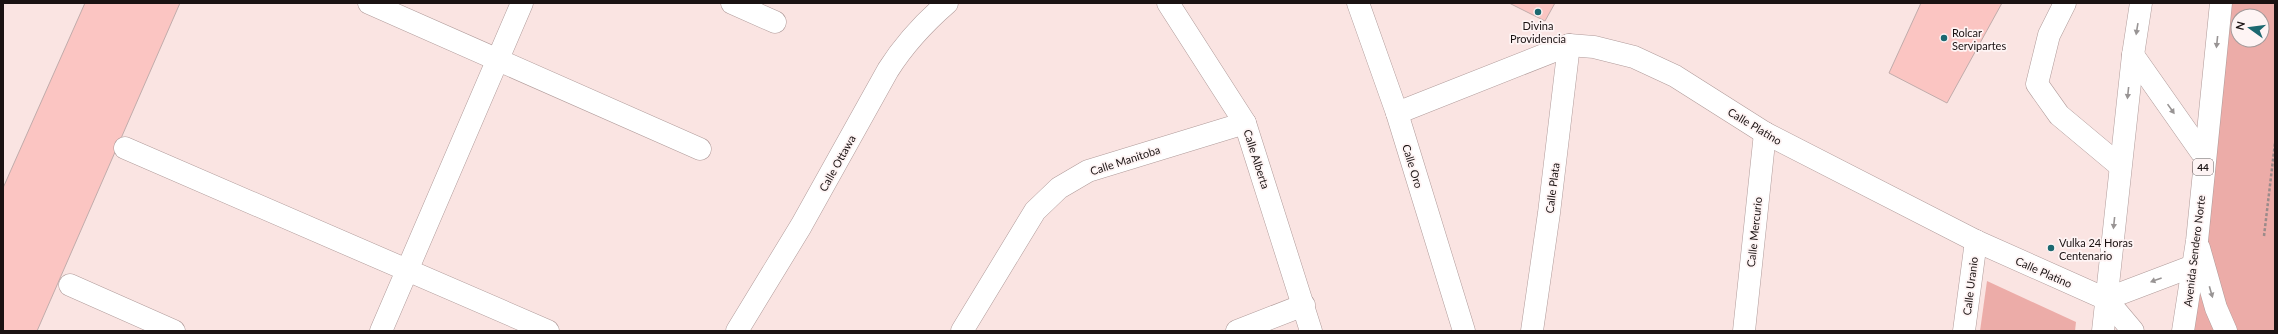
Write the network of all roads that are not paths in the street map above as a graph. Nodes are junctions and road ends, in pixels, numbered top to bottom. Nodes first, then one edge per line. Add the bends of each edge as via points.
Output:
1 (369, 3) edge
2 (522, 3) edge
3 (732, 3) edge
4 (947, 3) edge
5 (1168, 3) edge
6 (1358, 3) edge
7 (2065, 3) edge
8 (2141, 3) edge
9 (2221, 3) edge
10 (775, 22) dead end
11 (1569, 45) junction
12 (2133, 55) junction
13 (498, 60) junction
14 (1397, 113) junction
15 (1245, 123) junction
16 (1765, 133) junction
17 (125, 148) dead end
18 (700, 149) dead end
19 (2204, 156) junction
20 (2120, 166) junction
21 (1976, 241) junction
22 (2197, 241) junction
23 (2193, 266) junction
24 (407, 270) junction
25 (70, 285) dead end
26 (2106, 298) junction
27 (1304, 305) junction
28 (174, 331) edge
29 (381, 331) edge
30 (548, 331) edge
31 (737, 331) edge
32 (962, 331) edge
33 (1237, 331) edge
34 (1311, 331) edge
35 (1464, 331) edge
36 (1532, 331) edge
37 (1744, 331) edge
38 (1964, 331) edge
39 (2102, 331) edge
40 (2133, 331) edge
41 (2183, 331) edge
42 (2226, 331) edge

1 - 13 street
2 - 13 street
3 - 10 street
4 - 31 street, Calle Ottawa via 904,45
5 - 15 street, Calle Alberta
6 - 14 street, Calle Oro
7 - 20 street via 2048,35 2037,84 2059,115
8 -> 12 street
9 -> 19 street, Avenida Sendero Norte / 44
11 - 14 street, Calle Platino
11 - 16 street, Calle Platino via 1594,47 1634,56 1675,76
11 - 36 street, Calle Plata
12 -> 19 street
12 -> 20 street
13 - 18 street
13 - 24 street
14 - 35 street, Calle Oro
15 - 27 street, Calle Alberta
15 - 32 street, Calle Manitoba via 1088,171 1059,188 1034,211
16 - 21 street, Calle Platino
16 - 37 street, Calle Mercurio
17 - 24 street
19 - 22 street, Avenida Sendero Norte / 44
20 -> 26 street
21 - 26 street, Calle Platino
21 - 38 street, Calle Uranio
22 - 23 street, Avenida Sendero Norte / 44
22 -> 42 street via 2216,308
23 -> 26 street
23 - 41 street, Avenida Sendero Norte / 44
24 - 29 street
24 - 30 street
25 - 28 street
26 - 39 street
26 - 40 street
27 - 33 street
27 - 34 street, Calle Alberta

